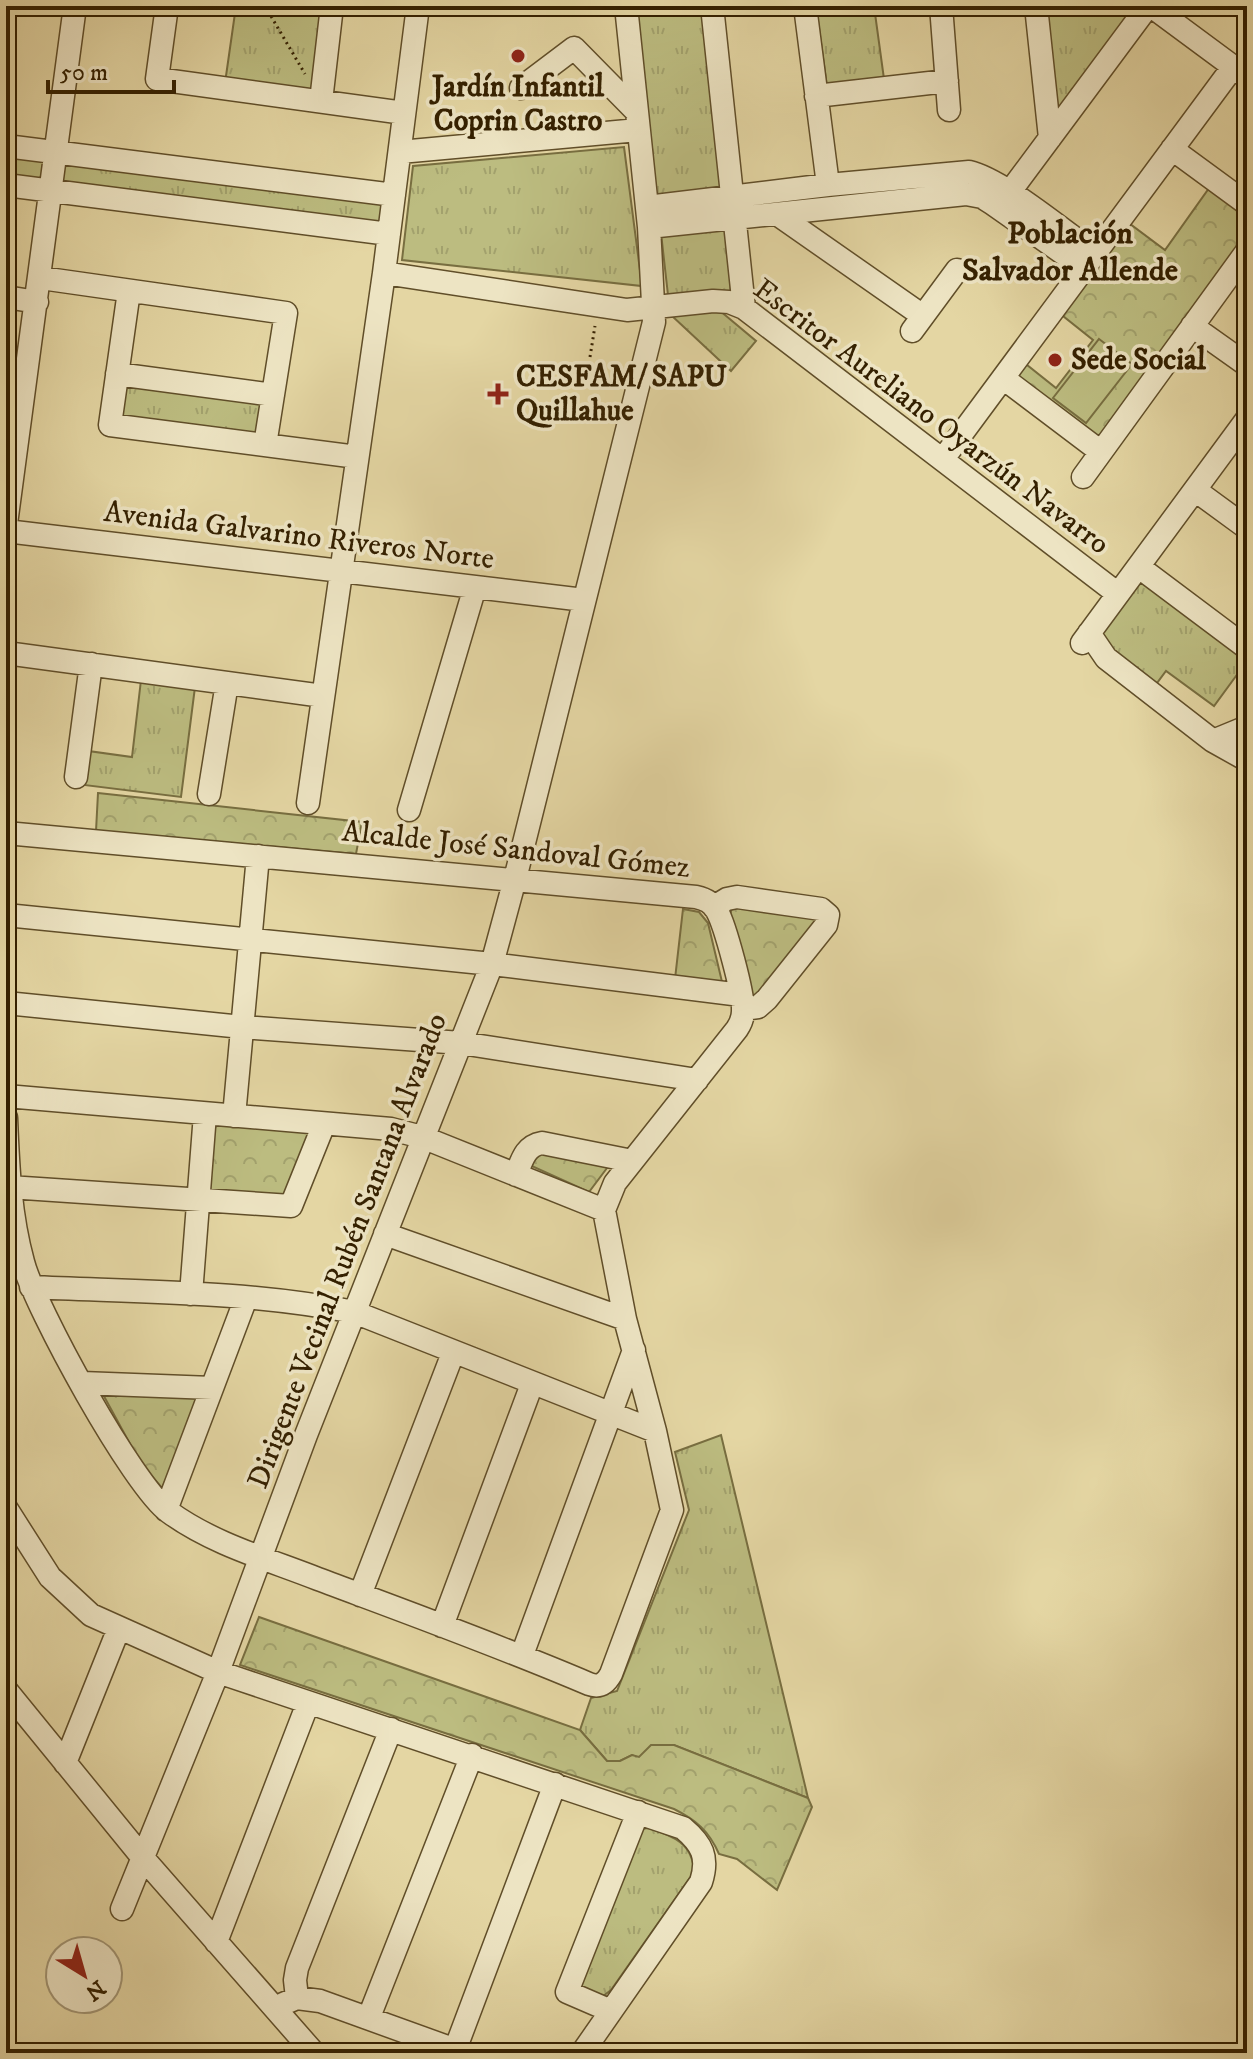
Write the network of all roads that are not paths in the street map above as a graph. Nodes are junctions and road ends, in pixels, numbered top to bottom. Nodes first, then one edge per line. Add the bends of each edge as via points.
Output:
1 (75, 6) edge
2 (167, 6) edge
3 (332, 6) edge
4 (418, 6) edge
5 (626, 6) edge
6 (712, 6) edge
7 (805, 6) edge
8 (941, 6) edge
9 (1036, 6) edge
10 (1150, 6) edge
11 (1240, 72) edge
12 (947, 81) junction
13 (521, 88) dead end
14 (816, 96) junction
15 (321, 101) junction
16 (949, 110) dead end
17 (404, 113) junction
18 (637, 121) junction
19 (1050, 138) junction
20 (6, 146) edge
21 (1172, 149) junction
22 (56, 152) junction
23 (400, 152) junction
24 (6, 185) edge
25 (828, 185) junction
26 (51, 191) junction
27 (1009, 193) junction
28 (394, 195) junction
29 (1247, 204) edge
30 (733, 207) junction
31 (777, 214) junction
32 (648, 217) junction
33 (389, 234) junction
34 (1247, 251) edge
35 (1090, 261) junction
36 (957, 270) dead end
37 (384, 273) junction
38 (41, 278) junction
39 (129, 291) junction
40 (6, 297) edge
41 (37, 302) junction
42 (655, 308) junction
43 (744, 308) junction
44 (1192, 326) junction
45 (1247, 365) edge
46 (117, 374) junction
47 (1003, 378) junction
48 (273, 395) junction
49 (1247, 419) edge
50 (265, 445) junction
51 (1101, 452) junction
52 (357, 457) junction
53 (943, 459) junction
54 (1083, 477) dead end
55 (1195, 490) junction
56 (6, 524) edge
57 (1247, 528) edge
58 (6, 531) edge
59 (1139, 567) junction
60 (341, 571) junction
61 (475, 587) junction
62 (1118, 594) junction
63 (584, 600) junction
64 (1247, 648) edge
65 (6, 653) edge
66 (91, 664) junction
67 (227, 683) junction
68 (323, 696) junction
69 (1247, 727) edge
70 (1213, 741) junction
71 (1247, 760) edge
72 (76, 777) dead end
73 (209, 794) dead end
74 (308, 803) dead end
75 (409, 810) dead end
76 (6, 833) edge
77 (258, 856) junction
78 (515, 879) junction
79 (714, 907) junction
80 (6, 915) edge
81 (250, 941) junction
82 (492, 964) junction
83 (742, 1002) junction
84 (6, 1003) edge
85 (242, 1027) junction
86 (461, 1043) junction
87 (697, 1080) junction
88 (6, 1096) edge
89 (205, 1114) junction
90 (234, 1116) junction
91 (6, 1118) edge
92 (324, 1124) junction
93 (422, 1137) junction
94 (632, 1161) junction
95 (516, 1175) junction
96 (9, 1187) junction
97 (199, 1200) junction
98 (604, 1210) junction
99 (385, 1234) junction
100 (31, 1287) junction
101 (191, 1294) junction
102 (246, 1298) junction
103 (354, 1312) junction
104 (625, 1319) junction
105 (634, 1350) junction
106 (453, 1353) junction
107 (82, 1383) junction
108 (532, 1384) junction
109 (212, 1388) junction
110 (610, 1414) junction
111 (655, 1431) junction
112 (6, 1508) edge
113 (166, 1510) junction
114 (262, 1557) junction
115 (360, 1595) junction
116 (442, 1626) junction
117 (119, 1628) junction
118 (522, 1655) junction
119 (218, 1672) junction
120 (6, 1690) edge
121 (308, 1703) junction
122 (391, 1729) junction
123 (472, 1755) junction
124 (65, 1763) junction
125 (555, 1784) junction
126 (638, 1812) junction
127 (143, 1858) junction
128 (122, 1909) dead end
129 (216, 1942) junction
130 (297, 1998) junction
131 (275, 2008) junction
132 (611, 2011) junction
133 (369, 2017) junction
134 (460, 2051) edge
135 (314, 2053) edge
136 (582, 2053) edge

1 - 22 street
2 - 15 street via 157,79
3 - 15 street
4 - 17 street
5 - 18 street, Dirigente Vecinal Rubén Santana Alvarado
6 - 30 street
7 - 14 street
8 - 12 street
9 - 19 street
10 - 11 street
10 - 19 street
11 - 21 street
12 - 14 street
12 - 16 street
13 - 18 street via 574,48
14 - 25 street
15 - 17 street
17 - 23 street
18 - 23 street
18 - 32 street, Dirigente Vecinal Rubén Santana Alvarado
19 - 27 street
20 - 22 street
21 - 29 street
21 - 35 street
22 - 26 street
22 - 28 street
23 - 28 street
24 - 26 street
25 - 27 street via 969,172
25 - 30 street
26 - 33 street
26 - 38 street
27 - 35 street
28 - 33 street
30 - 31 street
30 - 32 street
30 - 43 street
31 - 35 street via 966,194 982,197
31 - 36 street via 917,323
32 - 42 street, Dirigente Vecinal Rubén Santana Alvarado
33 - 37 street
34 - 44 street
35 - 47 street
37 - 42 street, Escritor Aureliano Oyarzún Navarro via 627,310
37 - 52 street
38 - 39 street
38 - 41 street
39 - 46 street
39 - 48 street via 286,313
40 - 41 street
41 - 56 street
42 - 43 street, Escritor Aureliano Oyarzún Navarro via 713,301
42 - 63 street, Dirigente Vecinal Rubén Santana Alvarado
43 - 53 street, Escritor Aureliano Oyarzún Navarro
44 - 45 street
44 - 51 street
46 - 48 street
46 - 50 street via 110,425
47 - 51 street
47 - 53 street
48 - 50 street
49 - 55 street
50 - 52 street
51 - 54 street
52 - 60 street
53 - 62 street, Escritor Aureliano Oyarzún Navarro
55 - 57 street
55 - 59 street
58 - 60 street, Avenida Galvarino Riveros Norte
59 - 62 street
59 - 64 street
60 - 61 street, Avenida Galvarino Riveros Norte
60 - 68 street
61 - 63 street, Avenida Galvarino Riveros Norte
61 - 75 street
62 - 70 street via 1086,638
63 - 78 street, Dirigente Vecinal Rubén Santana Alvarado
65 - 66 street
66 - 67 street
66 - 72 street
67 - 68 street
67 - 73 street
68 - 74 street
69 - 70 street
70 - 71 street
76 - 77 street, Alcalde José Sandoval Gómez
77 - 78 street, Alcalde José Sandoval Gómez
77 - 81 street
78 - 79 street, Alcalde José Sandoval Gómez via 696,897
78 - 82 street, Dirigente Vecinal Rubén Santana Alvarado
79 - 83 street, Alcalde José Sandoval Gómez
79 - 83 street via 737,897 821,909 828,915 826,925 767,999 758,1007
80 - 81 street
81 - 82 street
81 - 85 street
82 - 83 street
82 - 86 street, Dirigente Vecinal Rubén Santana Alvarado
83 - 87 street via 737,1029
84 - 85 street
85 - 86 street
85 - 90 street
86 - 87 street
86 - 93 street, Dirigente Vecinal Rubén Santana Alvarado
87 - 94 street
88 - 89 street
89 - 90 street
89 - 97 street
90 - 92 street
91 - 96 street
92 - 93 street
92 - 97 street via 291,1206
93 - 95 street
93 - 99 street, Dirigente Vecinal Rubén Santana Alvarado
94 - 95 street via 542,1143 525,1152
94 - 98 street
95 - 98 street
96 - 97 street
96 - 100 street
97 - 101 street
98 - 104 street
99 - 103 street, Dirigente Vecinal Rubén Santana Alvarado
99 - 104 street
100 - 101 street
100 - 107 street
101 - 102 street
102 - 103 street
102 - 109 street
103 - 106 street
103 - 114 street, Dirigente Vecinal Rubén Santana Alvarado
104 - 105 street
105 - 110 street
105 - 111 street
106 - 108 street
106 - 115 street
107 - 109 street
107 - 113 street via 140,1480
108 - 110 street
108 - 116 street
109 - 113 street
110 - 111 street
110 - 118 street
111 - 118 street via 671,1517 611,1674 593,1686
112 - 117 street via 50,1577 91,1615
113 - 114 street via 203,1534
114 - 115 street
114 - 119 street, Dirigente Vecinal Rubén Santana Alvarado
115 - 116 street
116 - 118 street
117 - 119 street
117 - 124 street
119 - 121 street
119 - 127 street, Dirigente Vecinal Rubén Santana Alvarado
120 - 124 street
121 - 122 street
121 - 129 street
122 - 123 street
122 - 130 street via 297,1968
123 - 125 street
123 - 133 street
124 - 127 street
125 - 126 street
125 - 134 street
126 - 132 street via 567,1992
126 - 132 street via 694,1837 704,1870 691,1897
127 - 128 street, Dirigente Vecinal Rubén Santana Alvarado
127 - 129 street
129 - 131 street
130 - 131 street
130 - 133 street
131 - 135 street
132 - 136 street
133 - 134 street

